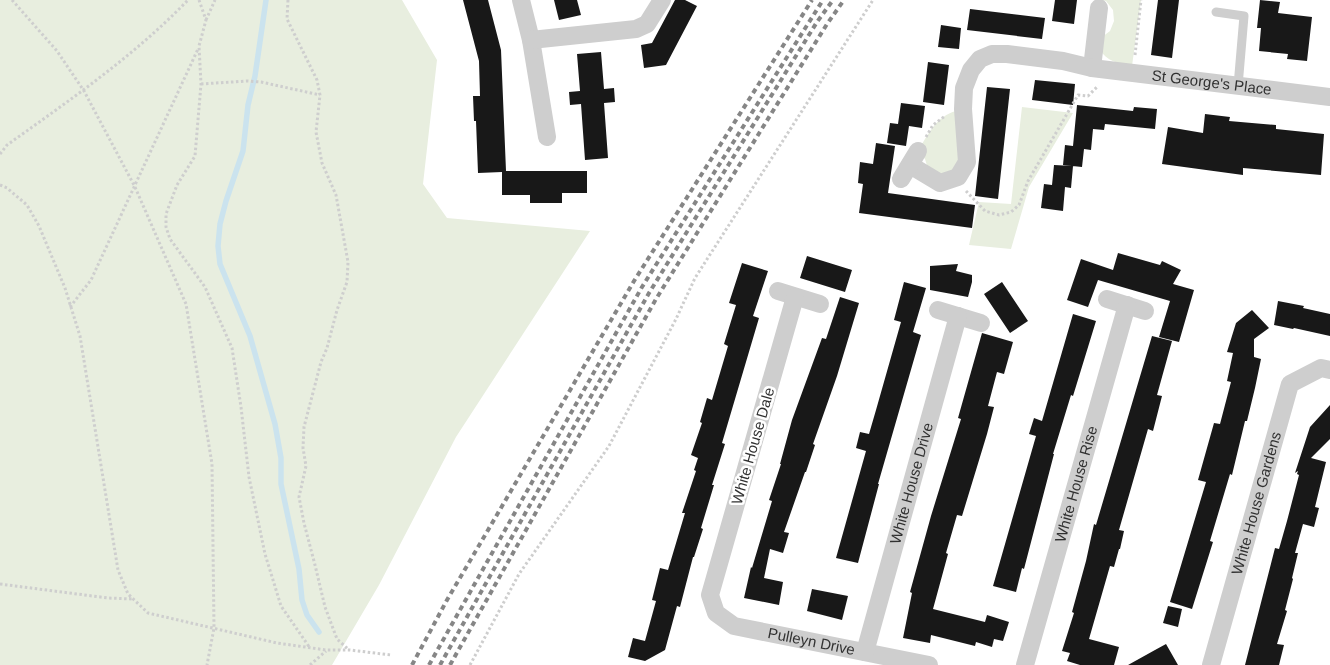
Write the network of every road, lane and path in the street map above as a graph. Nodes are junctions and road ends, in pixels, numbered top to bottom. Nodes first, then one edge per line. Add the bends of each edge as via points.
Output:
1 (12, 0) edge
2 (188, 0) edge
3 (199, 0) edge
4 (215, 0) edge
5 (288, 0) edge
6 (521, 0) edge
7 (662, 0) edge
8 (873, 0) edge
9 (1141, 0) edge
10 (1099, 8) dead end
11 (1216, 12) dead end
12 (206, 20) junction
13 (531, 40) junction
14 (199, 46) junction
15 (1092, 68) junction
16 (1111, 70) junction
17 (1133, 73) junction
18 (201, 84) junction
19 (1238, 86) junction
20 (84, 91) junction
21 (320, 95) junction
22 (1330, 97) edge
23 (963, 109) junction
24 (547, 137) dead end
25 (0, 154) edge
26 (910, 165) joint
27 (953, 179) junction
28 (0, 185) edge
29 (135, 187) junction
30 (778, 291) dead end
31 (795, 297) junction
32 (1107, 299) dead end
33 (820, 304) dead end
34 (1127, 305) junction
35 (70, 307) junction
36 (938, 310) dead end
37 (1145, 311) dead end
38 (958, 316) junction
39 (982, 323) dead end
40 (1330, 370) edge
41 (0, 584) edge
42 (710, 595) joint
43 (134, 599) junction
44 (214, 628) junction
45 (310, 648) junction
46 (326, 650) junction
47 (350, 650) junction
48 (865, 652) junction
49 (391, 655) dead end
50 (312, 664) edge
51 (207, 665) edge
52 (470, 665) edge
53 (929, 665) edge
54 (1025, 665) edge
55 (1211, 665) edge

1 - 20 path via 57,51
2 - 20 path via 166,23
3 - 12 path
4 - 12 path
5 - 21 path via 288,19 317,80
6 - 13 street
7 - 13 street via 647,24 636,29
8 - 52 path via 695,278 609,446 519,574
9 - 17 path
10 - 15 street
11 - 19 lane via 1244,16
12 - 14 path
13 - 24 street
14 - 18 path
14 - 29 path
15 - 16 street, St George's Place
15 - 23 street, St George's Place via 1063,61 992,54 980,59 971,70 964,88
16 - 17 street, St George's Place
16 - 27 path via 1088,96 1078,96 1028,181 1020,204 1011,212 1000,215 985,211
17 - 19 street, St George's Place
18 - 21 path via 262,82
18 - 45 path via 195,156 177,185 166,214 166,227 170,239 205,287 232,348 249,476 265,554 281,606
19 - 22 street, St George's Place
20 - 25 path via 7,145
20 - 29 path
21 - 47 path via 316,132 322,163 336,195 348,262 347,282 320,362 304,427 306,466 299,497 325,607 337,639
23 - 26 path via 949,113 933,125
23 - 27 street, St George's Place via 967,162 958,177
26 - 27 street via 940,183
28 - 35 path via 28,204
29 - 35 path via 91,280
29 - 44 path via 186,304 212,464
30 - 31 street
31 - 33 street
31 - 42 street, White House Dale
32 - 34 street
34 - 37 street
34 - 54 street, White House Rise
35 - 43 path via 80,336 118,570 128,594
36 - 38 street
38 - 39 street
38 - 48 street, White House Drive
40 - 55 street, White House Gardens via 1321,368 1290,384
41 - 43 path
42 - 48 street, Pulleyn Drive via 716,613 734,626
43 - 44 path via 148,612
44 - 45 path
44 - 51 path
45 - 46 path
46 - 47 path
46 - 50 path
47 - 49 path
48 - 53 street, Pulleyn Drive

